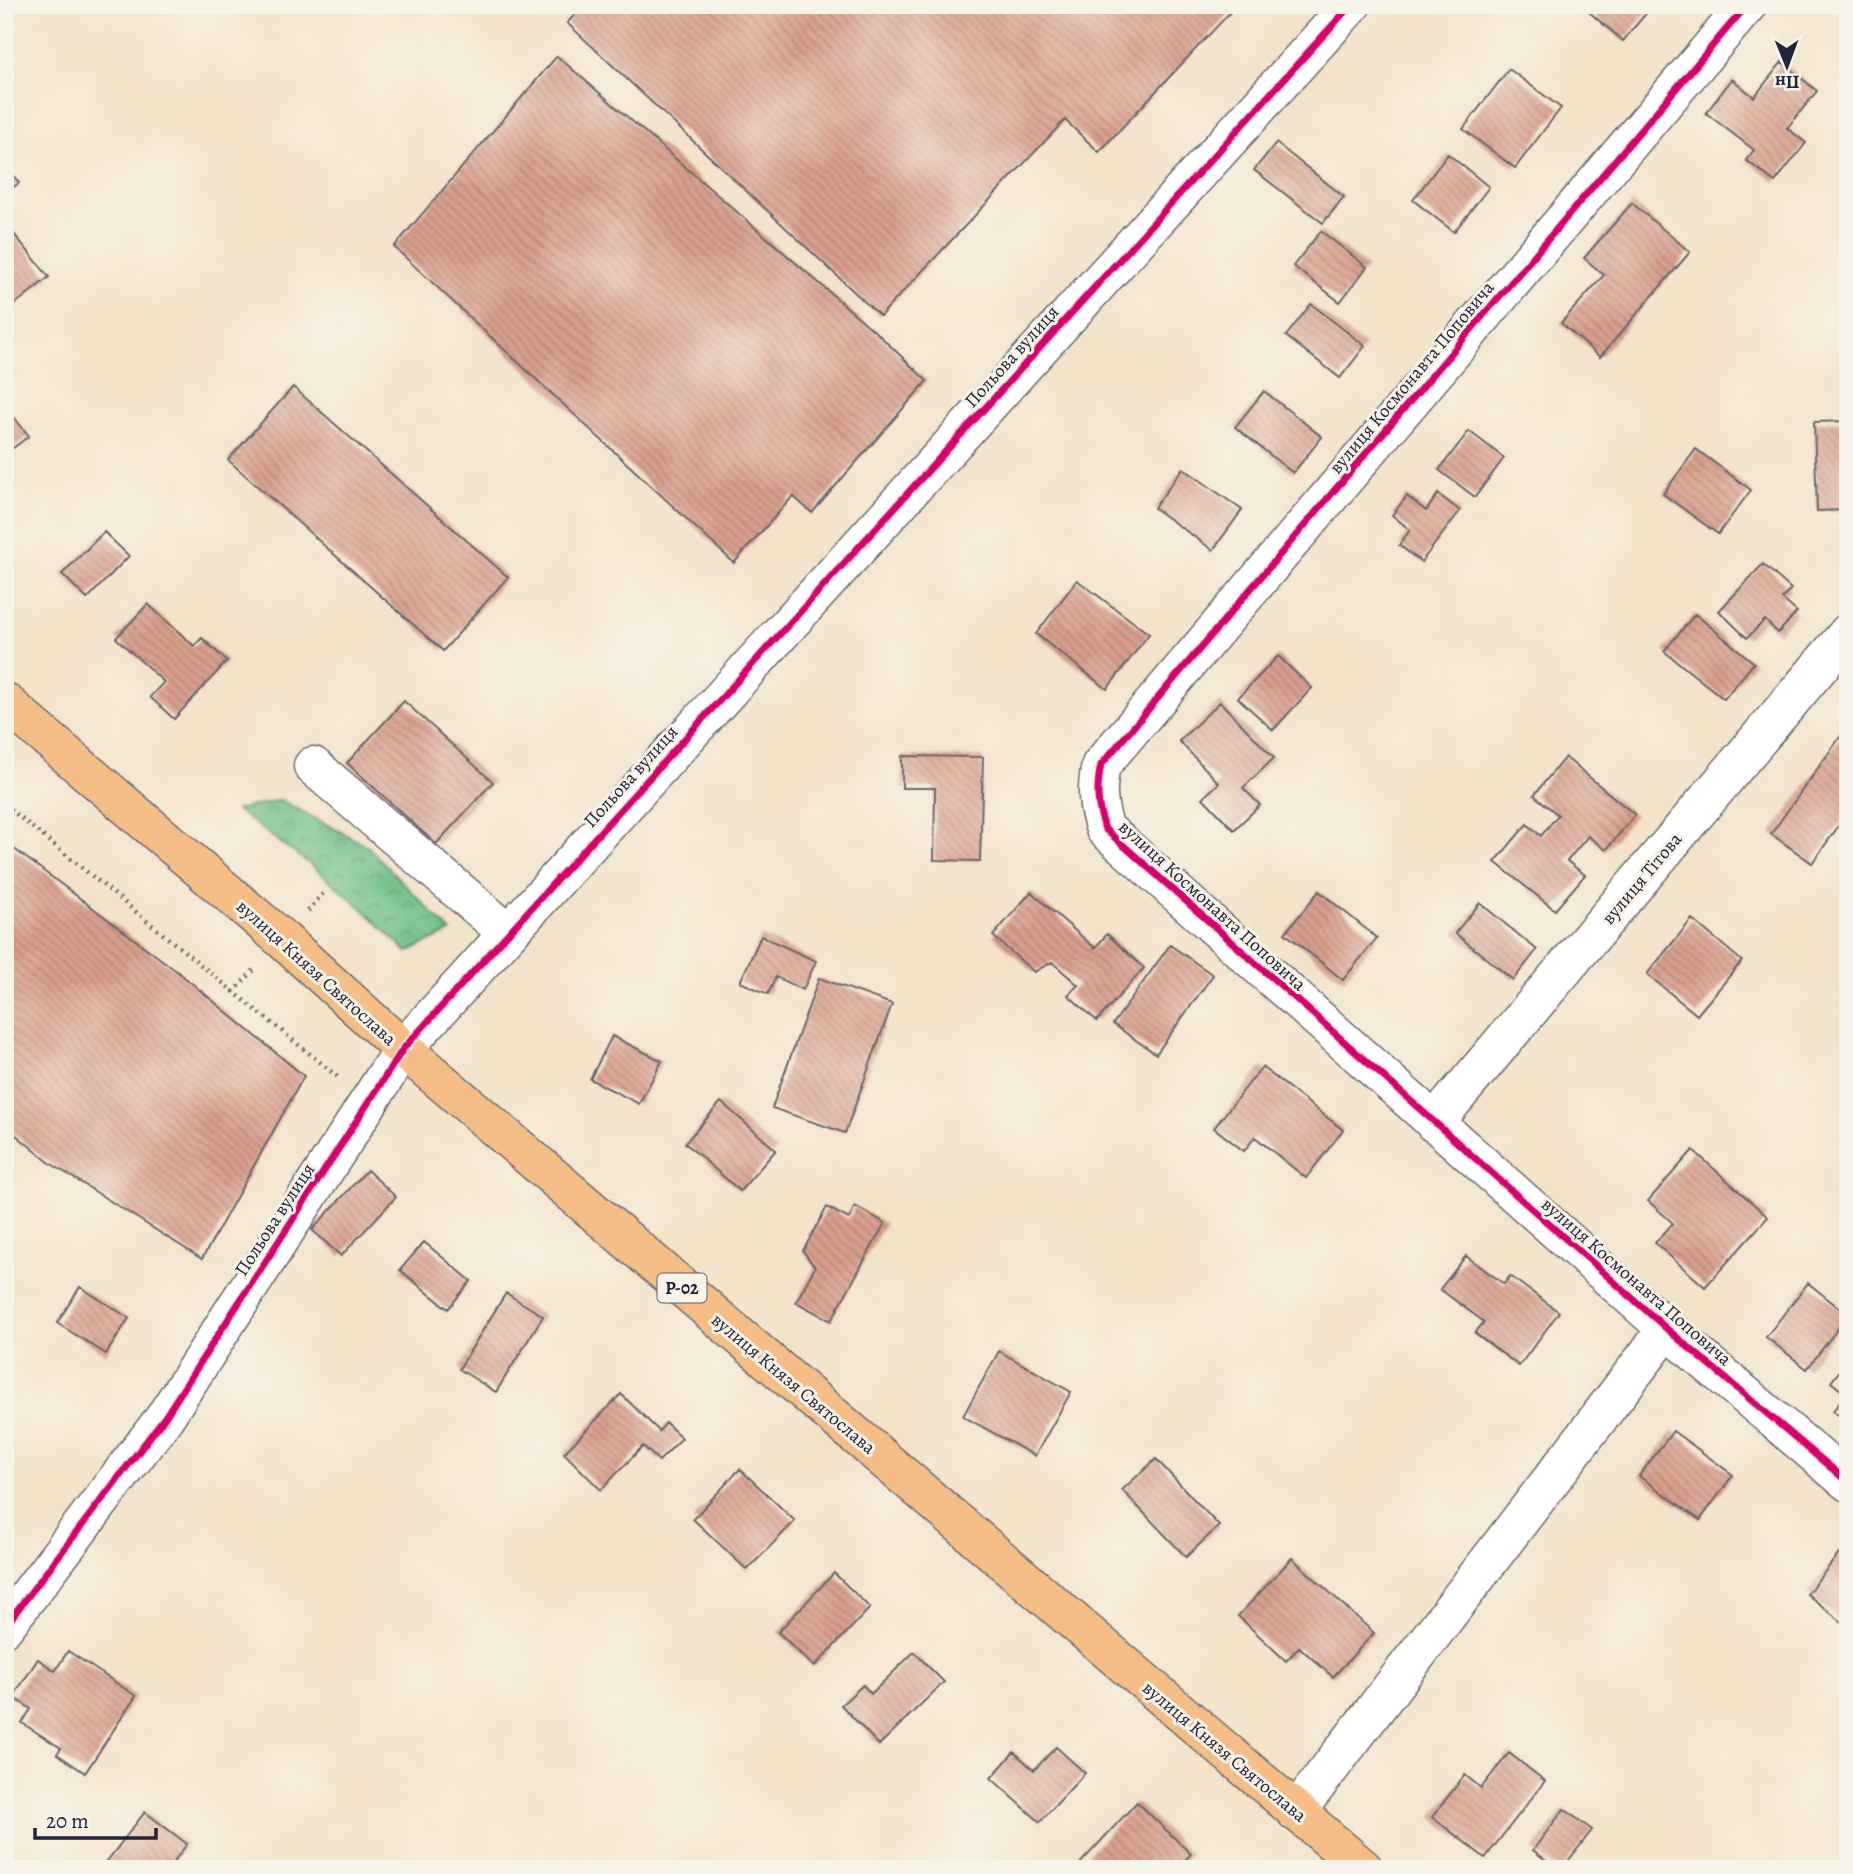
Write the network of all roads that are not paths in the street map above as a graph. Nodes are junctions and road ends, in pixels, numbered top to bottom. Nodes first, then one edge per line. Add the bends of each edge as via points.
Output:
1 (1351, 5) edge
2 (1747, 5) edge
3 (1848, 633) edge
4 (7, 707) edge
5 (313, 766) dead end
6 (508, 933) junction
7 (403, 1049) junction
8 (1434, 1123) junction
9 (1667, 1329) junction
10 (1848, 1482) edge
11 (5, 1626) edge
12 (1296, 1812) junction
13 (1364, 1869) edge

1 - 6 street, Польова вулиця
2 - 8 street, вулиця Космонавта Поповича via 1101,765 1097,808 1105,829
3 - 8 street, вулиця Тітова
4 - 7 main road, вулиця Князя Святослава / Р-02 via 283,940
5 - 6 street
6 - 7 street, Польова вулиця
7 - 11 street, Польова вулиця via 165,1417
7 - 12 main road, вулиця Князя Святослава / Р-02
8 - 9 street, вулиця Космонавта Поповича
9 - 10 street, вулиця Космонавта Поповича
9 - 12 street
12 - 13 main road, вулиця Князя Святослава / Р-02

